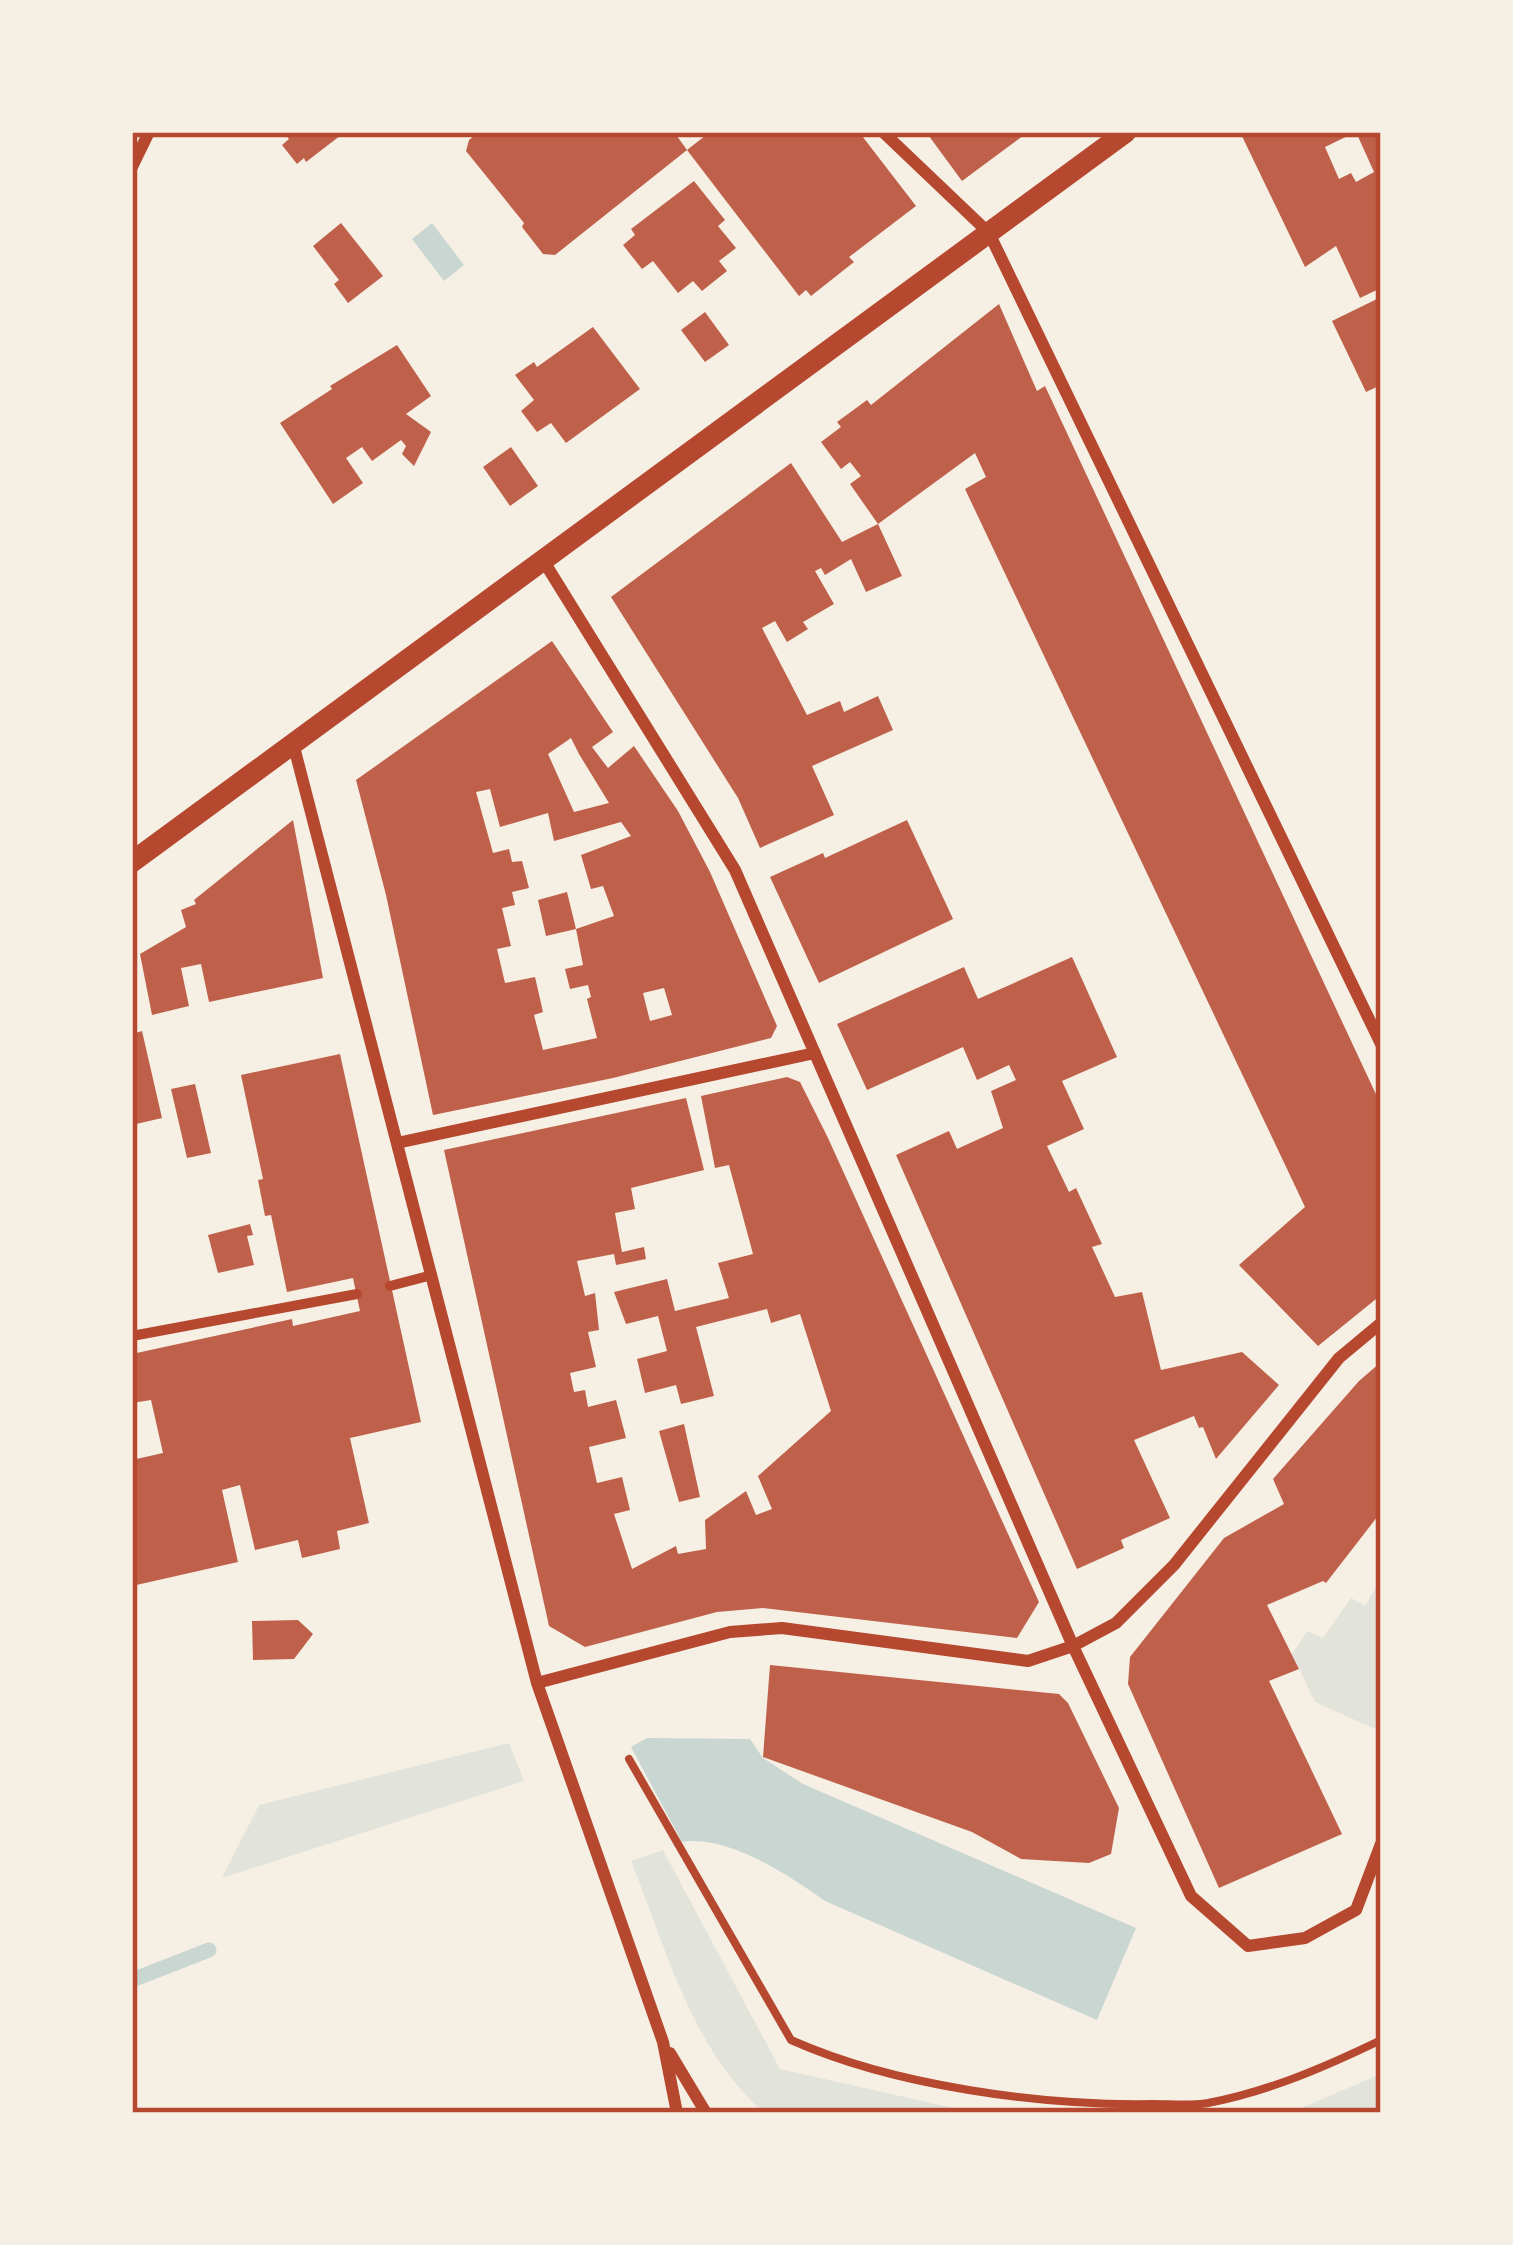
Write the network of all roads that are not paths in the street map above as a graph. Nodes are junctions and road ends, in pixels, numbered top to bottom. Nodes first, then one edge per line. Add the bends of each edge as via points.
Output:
1 (149, 132) edge
2 (883, 132) edge
3 (1126, 132) edge
4 (132, 167) edge
5 (988, 233) junction
6 (543, 560) junction
7 (293, 743) junction
8 (132, 862) edge
9 (1381, 1044) edge
10 (815, 1053) junction
11 (398, 1143) junction
12 (432, 1275) junction
13 (390, 1286) dead end
14 (357, 1294) dead end
15 (1381, 1323) edge
16 (132, 1336) edge
17 (1073, 1646) junction
18 (537, 1683) junction
19 (1381, 1844) edge
20 (663, 2042) junction
21 (677, 2113) edge
22 (706, 2113) edge

1 - 4 street
2 - 5 street
3 - 5 street
5 - 6 street
5 - 9 street
6 - 7 street
6 - 10 street via 735,870
7 - 8 street
7 - 11 street
10 - 11 street
10 - 17 street
11 - 12 street
12 - 13 street
12 - 18 street
14 - 16 street
15 - 17 street via 1340,1358 1174,1565 1116,1623
17 - 18 street via 1028,1661 782,1628 730,1632
17 - 19 street via 1191,1896 1248,1946 1305,1938 1356,1910
18 - 20 street
20 - 21 street
20 - 22 street

